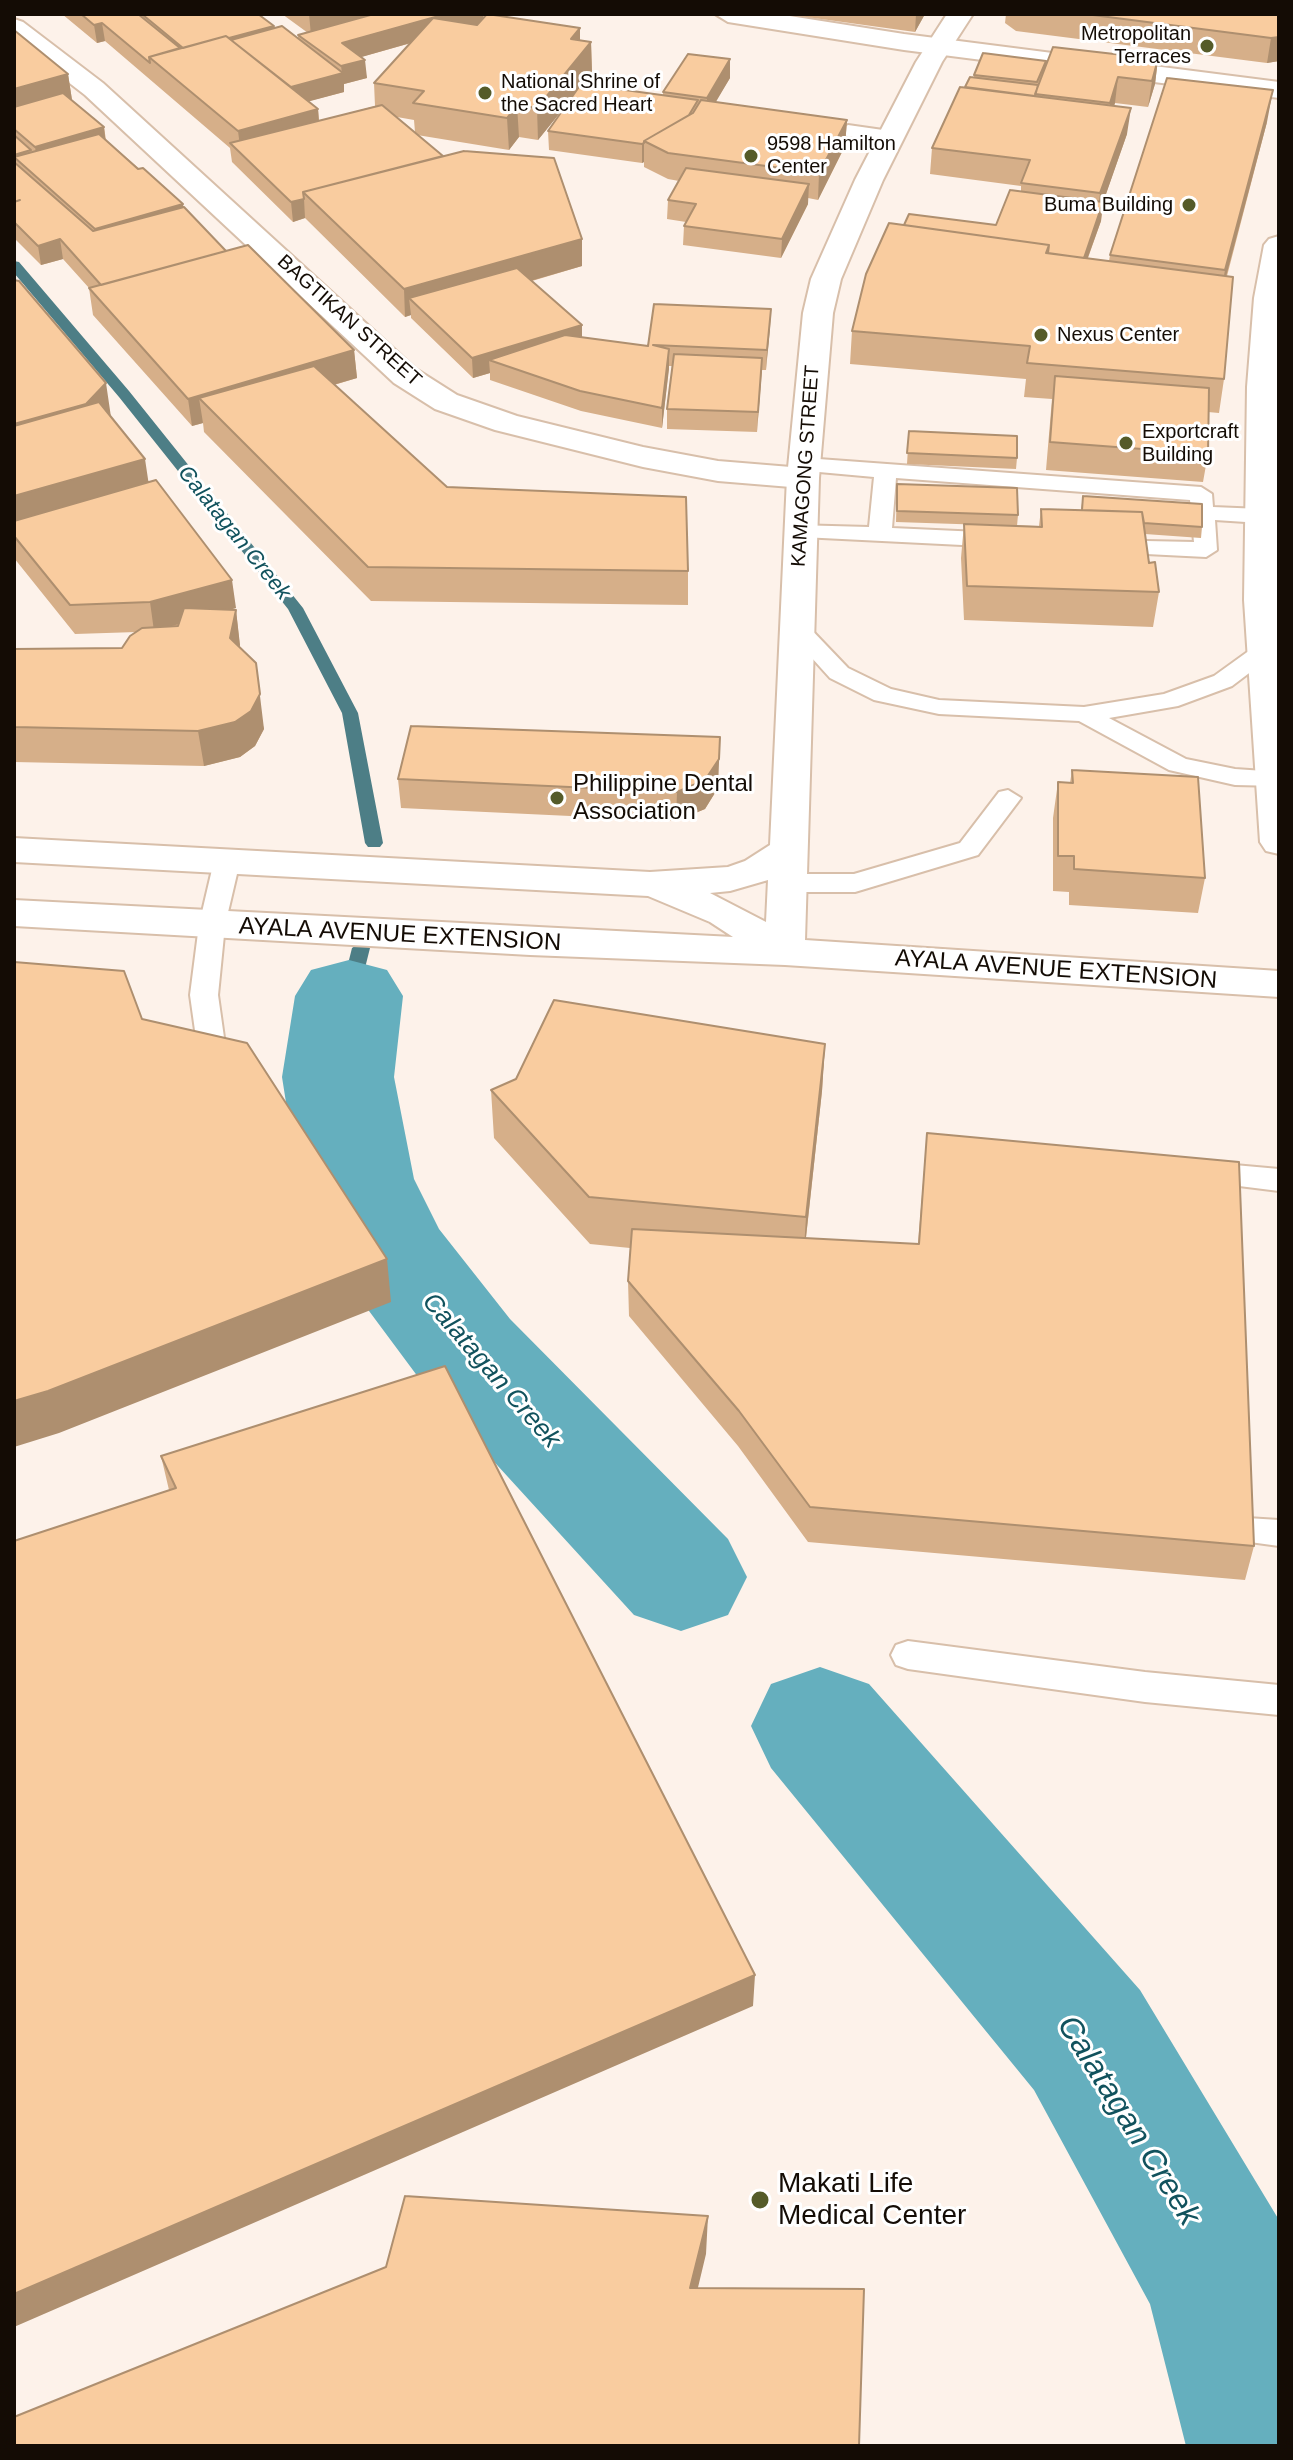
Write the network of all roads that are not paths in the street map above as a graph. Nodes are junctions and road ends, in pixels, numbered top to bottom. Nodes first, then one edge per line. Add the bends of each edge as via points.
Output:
1 (728, 14) edge
2 (960, 14) edge
3 (14, 27) edge
4 (939, 46) junction
5 (1279, 90) edge
6 (848, 131) dead end
7 (890, 137) junction
8 (1279, 245) edge
9 (886, 469) junction
10 (804, 472) junction
11 (1054, 482) junction
12 (1057, 512) edge
13 (1203, 513) junction
14 (1270, 516) edge
15 (802, 530) junction
16 (880, 534) junction
17 (1030, 541) edge
18 (1090, 544) edge
19 (796, 627) junction
20 (1265, 650) junction
21 (1084, 714) junction
22 (1277, 780) edge
23 (1008, 798) dead end
24 (1279, 842) edge
25 (14, 850) edge
26 (227, 861) junction
27 (787, 867) junction
28 (650, 884) junction
29 (14, 913) edge
30 (212, 925) junction
31 (785, 952) junction
32 (1279, 984) edge
33 (214, 1066) edge
34 (1168, 1170) edge
35 (1279, 1180) edge
36 (908, 1655) dead end
37 (1279, 1700) edge

1 - 4 main road
2 - 4 main road, KAMAGONG STREET
3 - 10 main road, BAGTIKAN STREET via 94,89 405,376 446,402 506,423 643,457 718,471
4 - 5 main road
4 - 7 main road, KAMAGONG STREET
6 - 7 lane
7 - 10 main road, KAMAGONG STREET via 826,279 812,359
8 - 14 main road via 1269,298 1263,387
9 - 10 lane
9 - 11 lane
9 - 16 lane
10 - 15 main road, KAMAGONG STREET
11 - 12 lane
11 - 13 lane via 1201,494
13 - 14 lane
13 - 18 lane via 1206,550
14 - 20 main road
15 - 16 lane
15 - 19 main road, KAMAGONG STREET
16 - 17 lane
19 - 21 lane via 839,673 883,695 939,707
19 - 27 main road, KAMAGONG STREET
20 - 21 lane via 1223,681 1169,701
20 - 22 main road
21 - 22 lane via 1178,765
22 - 24 main road
23 - 27 lane via 969,849 855,883
25 - 26 main road, AYALA AVENUE EXTENSION
26 - 28 main road, AYALA AVENUE EXTENSION
26 - 30 lane
27 - 28 main road, AYALA AVENUE EXTENSION via 730,879
27 - 31 main road, KAMAGONG STREET
28 - 31 main road, AYALA AVENUE EXTENSION via 724,913
29 - 30 main road, AYALA AVENUE EXTENSION
30 - 31 main road, AYALA AVENUE EXTENSION
30 - 33 lane via 204,995
31 - 32 main road, AYALA AVENUE EXTENSION
34 - 35 lane
36 - 37 lane

